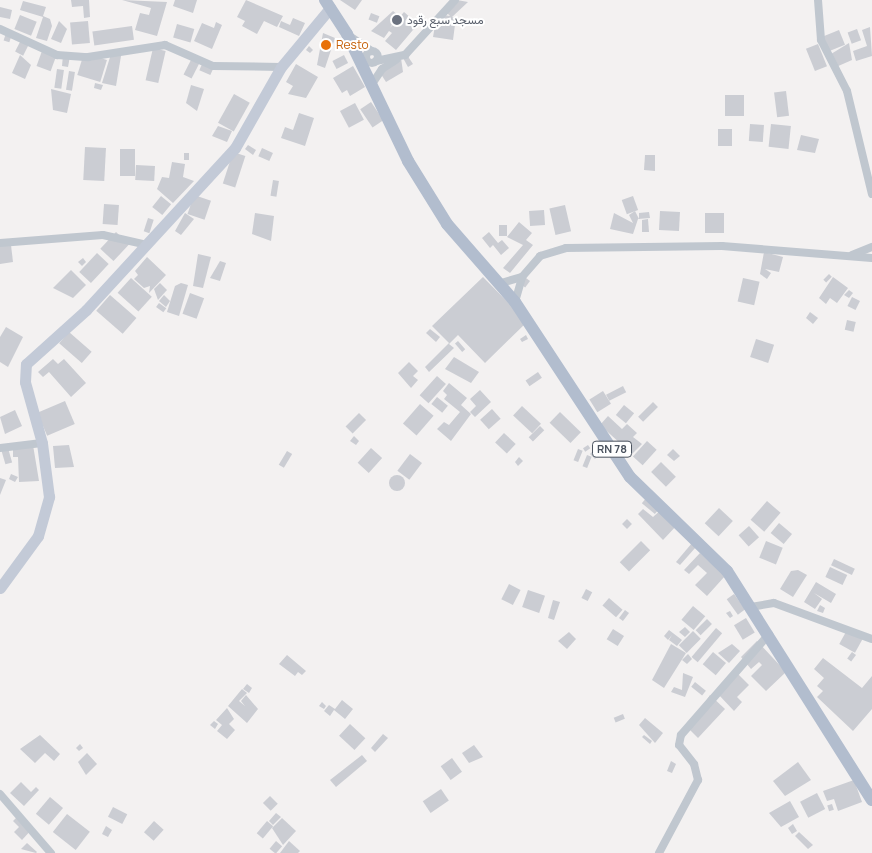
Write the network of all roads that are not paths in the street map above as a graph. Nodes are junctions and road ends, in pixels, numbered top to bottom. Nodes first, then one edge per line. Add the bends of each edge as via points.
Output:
1 (455, 0) edge
2 (818, 0) edge
3 (328, 4) edge
4 (0, 29) edge
5 (347, 34) junction
6 (375, 57) junction
7 (396, 58) junction
8 (282, 67) junction
9 (372, 84) junction
10 (872, 194) edge
11 (0, 242) edge
12 (147, 246) junction
13 (872, 247) edge
14 (850, 256) junction
15 (872, 258) edge
16 (522, 277) junction
17 (500, 283) junction
18 (515, 302) junction
19 (42, 442) junction
20 (0, 448) edge
21 (0, 588) edge
22 (751, 607) junction
23 (769, 634) junction
24 (872, 639) edge
25 (0, 794) edge
26 (872, 800) edge
27 (51, 853) edge
28 (658, 853) edge

1 - 7 street
2 - 10 street via 821,40 847,91
3 - 5 main road, RN 78
3 - 8 main road
4 - 8 street via 57,56 88,57 165,45 213,66
5 - 6 street
5 - 6 street via 366,58
5 - 9 main road, RN 78
6 - 7 street
6 - 9 street
7 - 9 street via 382,68
8 - 12 main road via 240,142
9 - 17 main road, RN 78 via 408,161 448,224
11 - 12 street via 103,235
12 - 19 main road via 26,364 25,382
13 - 14 street
14 - 15 street
14 - 16 street via 722,246 595,246 566,248 540,256
16 - 17 street
16 - 18 street
17 - 18 main road, RN 78
18 - 22 main road, RN 78 via 630,477 727,571
19 - 20 street
19 - 21 main road via 49,497 42,524
22 - 23 main road, RN 78
22 - 24 street via 774,603
23 - 26 main road, RN 78
23 - 28 street via 681,735 678,745 694,764 698,780
25 - 27 street

